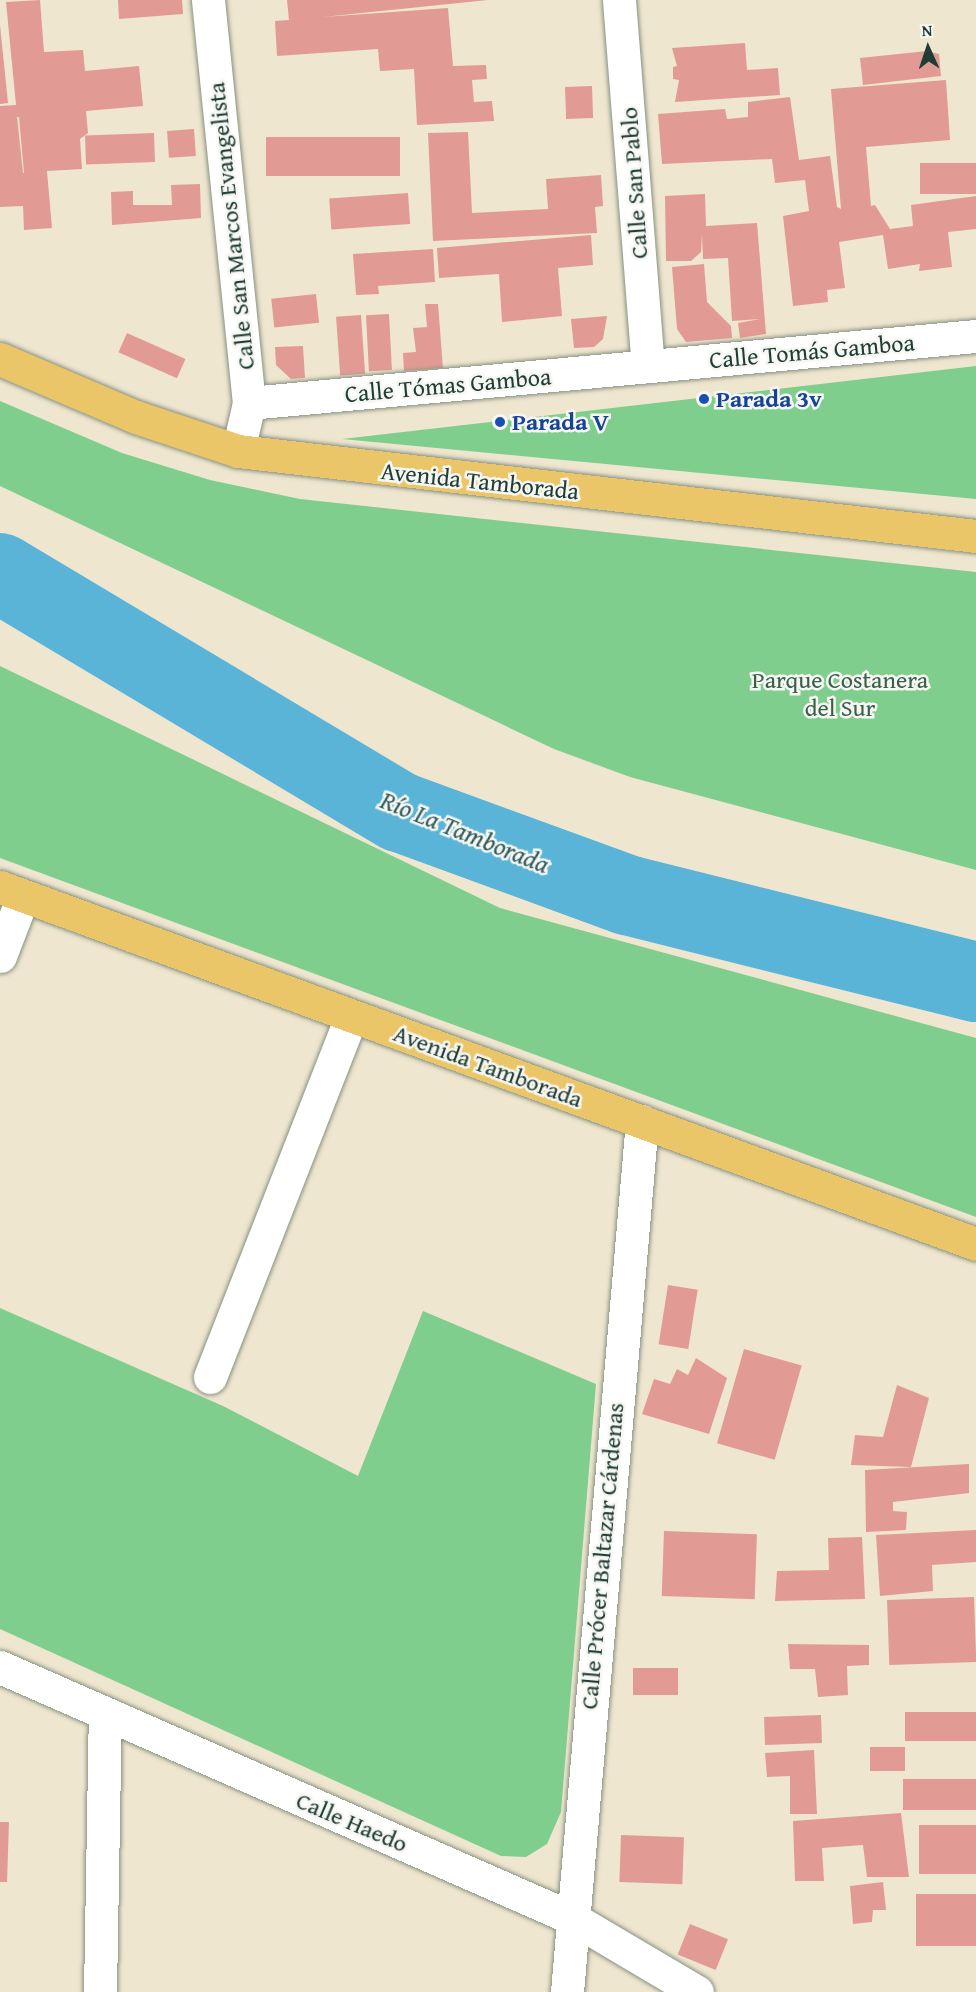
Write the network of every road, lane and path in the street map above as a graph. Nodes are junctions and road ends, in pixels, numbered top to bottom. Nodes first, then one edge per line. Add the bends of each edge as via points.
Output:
1 (208, 0) edge
2 (619, 0) edge
3 (976, 336) edge
4 (0, 359) edge
5 (648, 366) junction
6 (249, 404) junction
7 (238, 451) junction
8 (976, 536) edge
9 (11, 892) edge
10 (0, 956) edge
11 (351, 1017) junction
12 (642, 1121) junction
13 (976, 1244) edge
14 (210, 1377) dead end
15 (0, 1667) edge
16 (105, 1715) junction
17 (572, 1918) junction
18 (100, 1992) edge
19 (567, 1992) edge
20 (697, 1992) edge

1 - 6 street, Calle San Marcos Evangelista
2 - 5 street, Calle San Pablo
3 - 5 street, Calle Tomás Gamboa
4 - 7 main road, Avenida Tamborada via 136,417
5 - 6 street, Calle Tómas Gamboa
6 - 7 street, Calle San Marcos Evangelista
7 - 8 main road, Avenida Tamborada
9 - 10 street
9 - 11 main road, Avenida Tamborada
11 - 12 main road, Avenida Tamborada
11 - 14 street
12 - 13 main road, Avenida Tamborada
12 - 17 street, Calle Prócer Baltazar Cárdenas
15 - 16 street, Calle Haedo
16 - 17 street, Calle Haedo
16 - 18 street
17 - 19 street, Calle Prócer Baltazar Cárdenas
17 - 20 street, Calle Haedo

